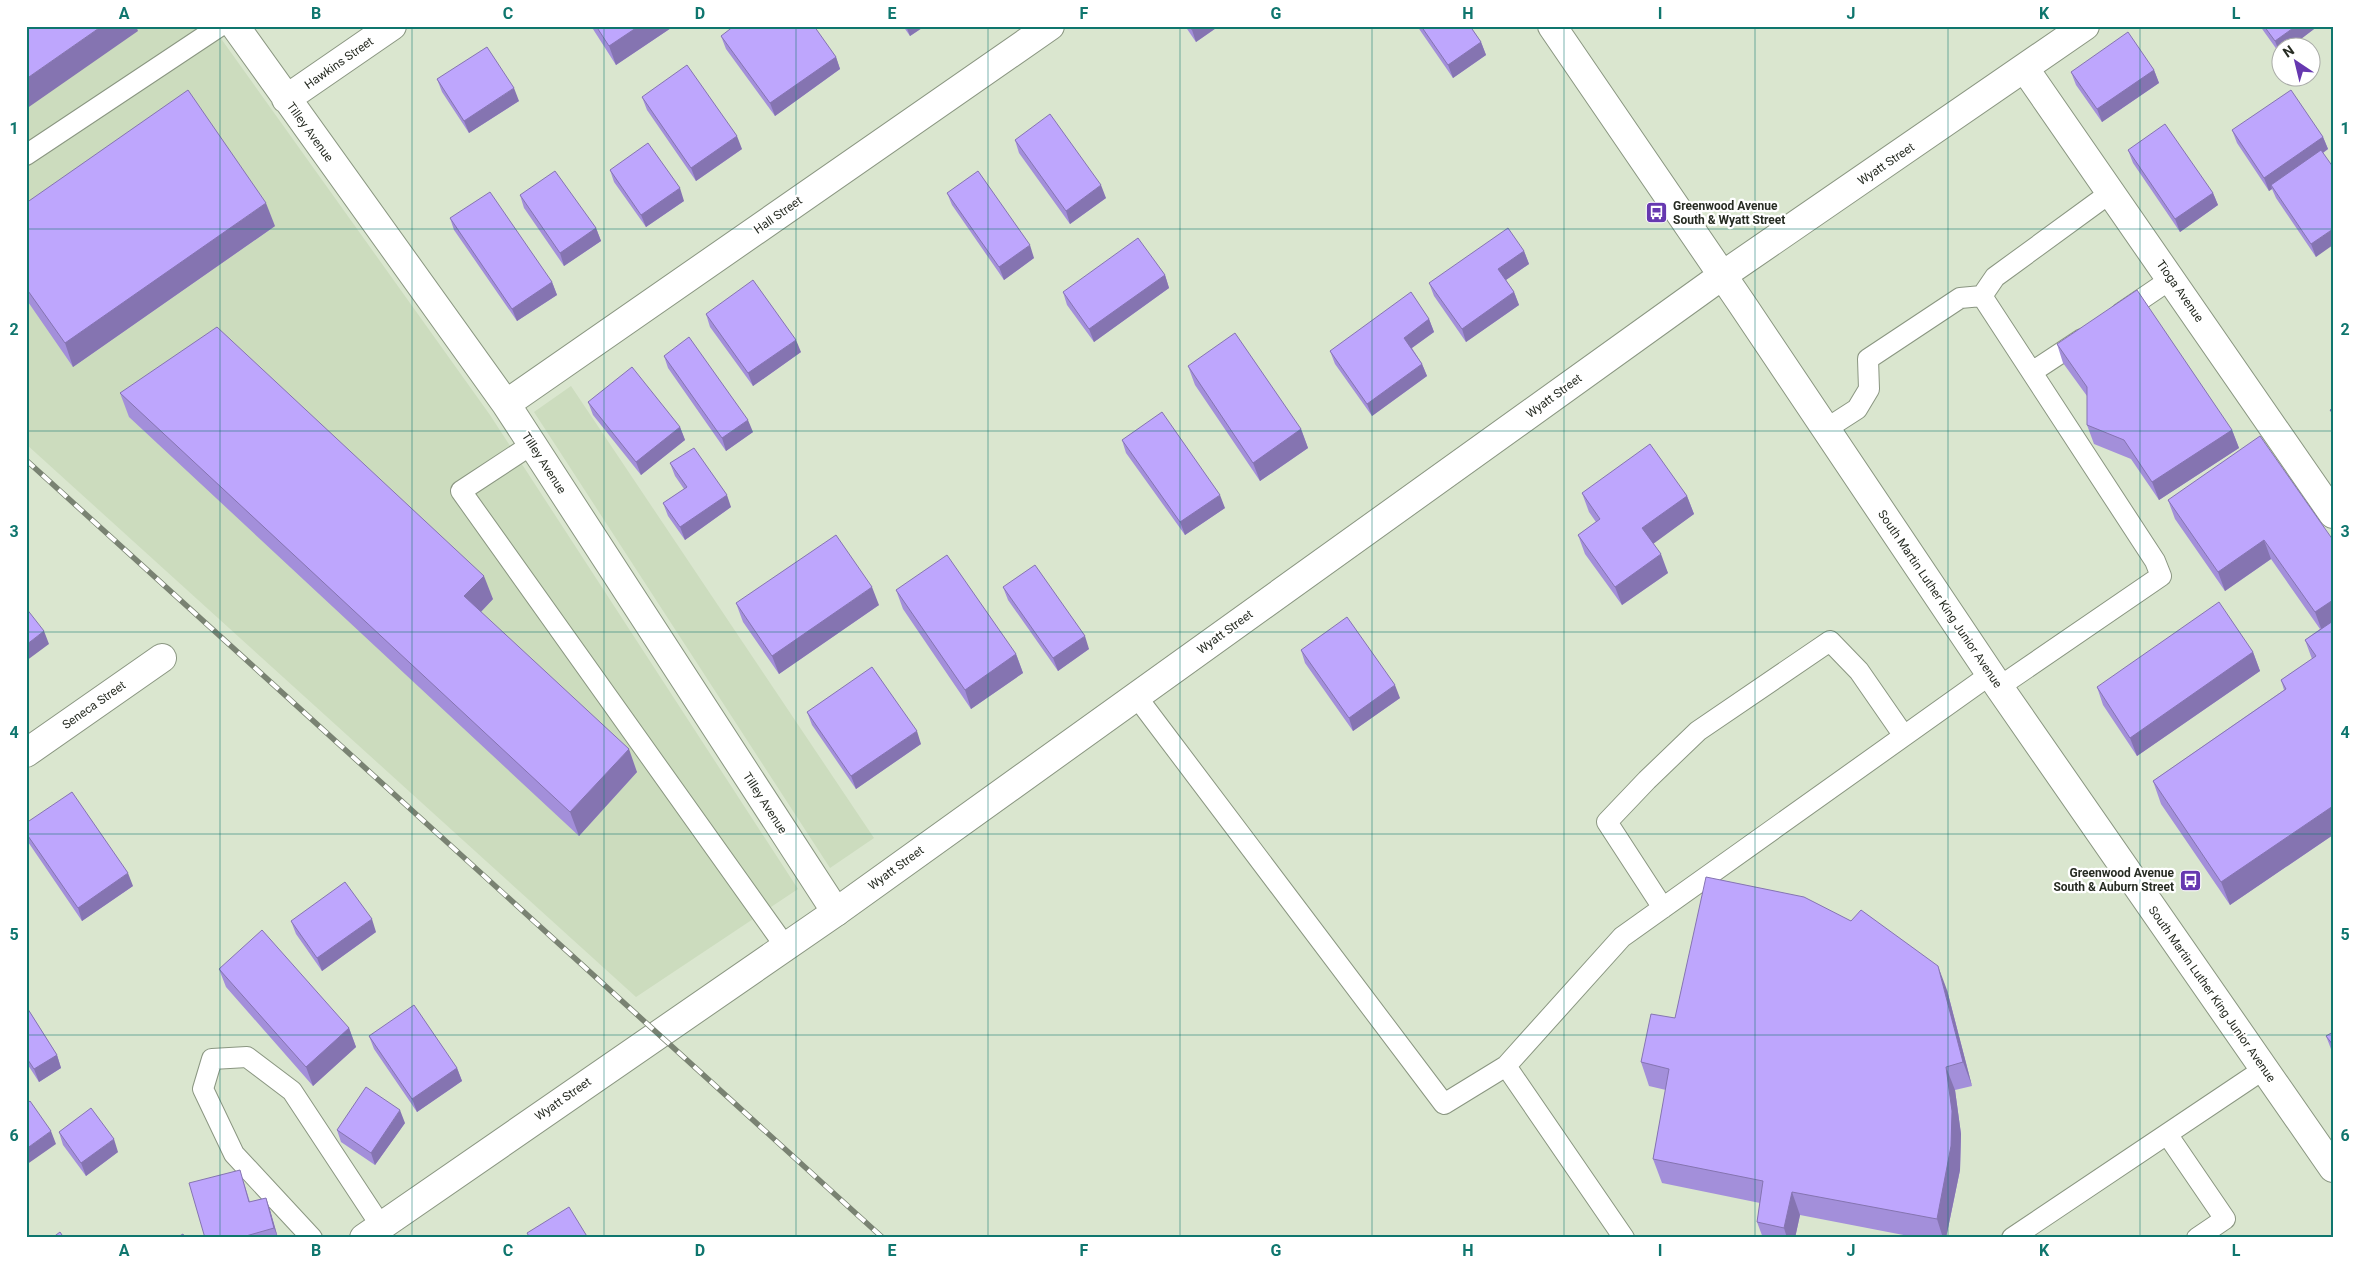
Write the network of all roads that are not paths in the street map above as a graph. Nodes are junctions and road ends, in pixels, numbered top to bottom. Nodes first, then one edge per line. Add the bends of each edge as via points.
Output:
1 (220, 26) edge
2 (235, 26) edge
3 (392, 26) edge
4 (1050, 26) edge
5 (1552, 26) edge
6 (2085, 26) edge
7 (2025, 69) junction
8 (286, 99) junction
9 (26, 155) edge
10 (2110, 192) junction
11 (1723, 275) junction
12 (2171, 279) junction
13 (1982, 296) junction
14 (2032, 372) junction
15 (506, 404) junction
16 (1826, 429) junction
17 (531, 446) junction
18 (2333, 514) edge
19 (162, 658) dead end
20 (1995, 680) junction
21 (1136, 696) junction
22 (1904, 736) junction
23 (26, 753) edge
24 (1662, 908) junction
25 (836, 912) junction
26 (786, 946) junction
27 (1506, 1066) junction
28 (2264, 1069) junction
29 (2167, 1134) junction
30 (2333, 1168) edge
31 (373, 1232) edge
32 (312, 1238) edge
33 (1624, 1238) edge
34 (2012, 1238) edge
35 (2197, 1238) edge

1 - 9 lane
2 - 8 street, Tilley Avenue
3 - 8 street, Hawkins Street
4 - 15 street, Hall Street
5 - 11 street, South Martin Luther King Junior Avenue
6 - 7 street, Wyatt Street
7 - 10 street, Tioga Avenue
7 - 11 street, Wyatt Street
8 - 15 street, Tilley Avenue
10 - 12 street, Tioga Avenue
10 - 13 lane via 1995,277
11 - 16 street, South Martin Luther King Junior Avenue
11 - 21 street, Wyatt Street
12 - 14 lane
12 - 18 street, Tioga Avenue
13 - 14 lane
13 - 16 lane via 1960,298 1868,359 1869,389 1857,409
14 - 20 lane via 2155,561 2161,576
15 - 17 street, Tilley Avenue
16 - 20 street, South Martin Luther King Junior Avenue
17 - 25 street, Tilley Avenue
17 - 26 lane via 461,491
19 - 23 street, Seneca Street
20 - 22 lane
20 - 28 street, South Martin Luther King Junior Avenue
21 - 25 street, Wyatt Street
21 - 27 lane via 1444,1104
22 - 24 lane
22 - 24 lane via 1859,671 1830,641 1698,731 1607,822
24 - 27 lane via 1622,937
25 - 26 street, Wyatt Street
26 - 31 street, Wyatt Street
27 - 33 lane
28 - 29 lane
28 - 30 street, South Martin Luther King Junior Avenue
29 - 34 lane
29 - 35 lane via 2225,1219
31 - 32 lane via 292,1091 247,1057 212,1059 203,1089 234,1154

